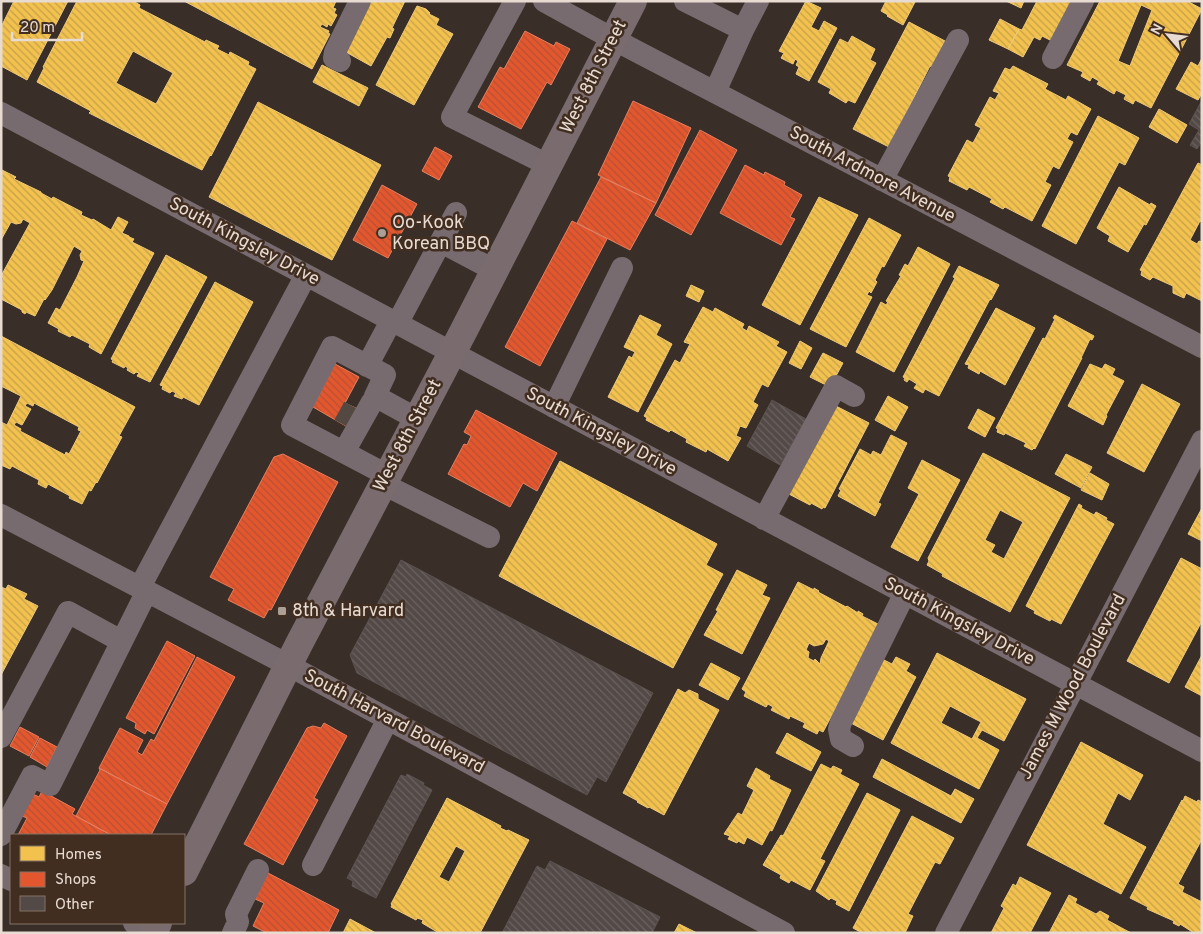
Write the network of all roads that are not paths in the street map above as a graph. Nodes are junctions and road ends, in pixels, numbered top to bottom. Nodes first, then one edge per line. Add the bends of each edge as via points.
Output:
1 (360, 1) edge
2 (515, 1) edge
3 (544, 1) edge
4 (633, 1) edge
5 (685, 1) edge
6 (758, 1) edge
7 (1083, 1) edge
8 (743, 30) junction
9 (613, 39) junction
10 (958, 40) dead end
11 (1053, 58) dead end
12 (340, 61) dead end
13 (715, 92) junction
14 (1, 113) edge
15 (548, 165) junction
16 (882, 180) junction
17 (456, 213) dead end
18 (441, 242) junction
19 (622, 268) dead end
20 (494, 270) junction
21 (306, 275) junction
22 (394, 322) junction
23 (1202, 347) edge
24 (452, 353) junction
25 (368, 366) junction
26 (854, 396) dead end
27 (554, 407) junction
28 (417, 418) junction
29 (356, 421) junction
30 (1202, 441) edge
31 (385, 480) junction
32 (1, 515) edge
33 (764, 519) junction
34 (489, 537) dead end
35 (144, 589) junction
36 (905, 594) junction
37 (121, 641) junction
38 (288, 665) junction
39 (1075, 683) junction
40 (388, 719) junction
41 (1, 737) edge
42 (853, 746) dead end
43 (1202, 752) edge
44 (1, 835) edge
45 (313, 865) dead end
46 (185, 870) edge
47 (258, 870) dead end
48 (233, 933) edge
49 (784, 933) edge
50 (946, 933) edge

1 - 12 street via 334,52 334,58
2 - 15 street via 452,117
3 - 9 street, South Ardmore Avenue
4 - 9 main road, West 8th Street
5 - 8 street
6 - 8 street
7 - 11 street
8 - 13 street
9 - 13 street, South Ardmore Avenue
9 - 15 main road, West 8th Street
10 - 16 street
13 - 16 street, South Ardmore Avenue
14 - 21 street, South Kingsley Drive
15 - 20 main road, West 8th Street
16 - 23 street, South Ardmore Avenue
17 - 18 street
18 - 20 street
18 - 22 street
19 - 27 street
20 - 24 main road, West 8th Street
21 - 22 street, South Kingsley Drive
21 - 35 street
22 - 24 street, South Kingsley Drive
22 - 25 street
24 - 27 street, South Kingsley Drive
24 - 28 main road, West 8th Street
25 - 29 street via 386,375
25 - 29 street via 332,347 292,425
26 - 33 street via 836,386
27 - 33 street, South Kingsley Drive
28 - 29 street
28 - 31 main road, West 8th Street
29 - 31 street
30 - 39 street, James M Wood Boulevard
31 - 34 street
31 - 38 main road, West 8th Street
32 - 35 street, South Harvard Boulevard
33 - 36 street, South Kingsley Drive
35 - 37 street
35 - 38 street, South Harvard Boulevard
36 - 39 street, South Kingsley Drive
36 - 42 street via 841,722 841,739
37 - 41 street via 68,612
37 - 44 street via 50,784 32,776
38 - 40 street, South Harvard Boulevard
38 - 46 main road, West 8th Street
39 - 43 street, South Kingsley Drive
39 - 50 street, James M Wood Boulevard
40 - 45 street
40 - 49 street, South Harvard Boulevard
47 - 48 street via 236,914 238,922

